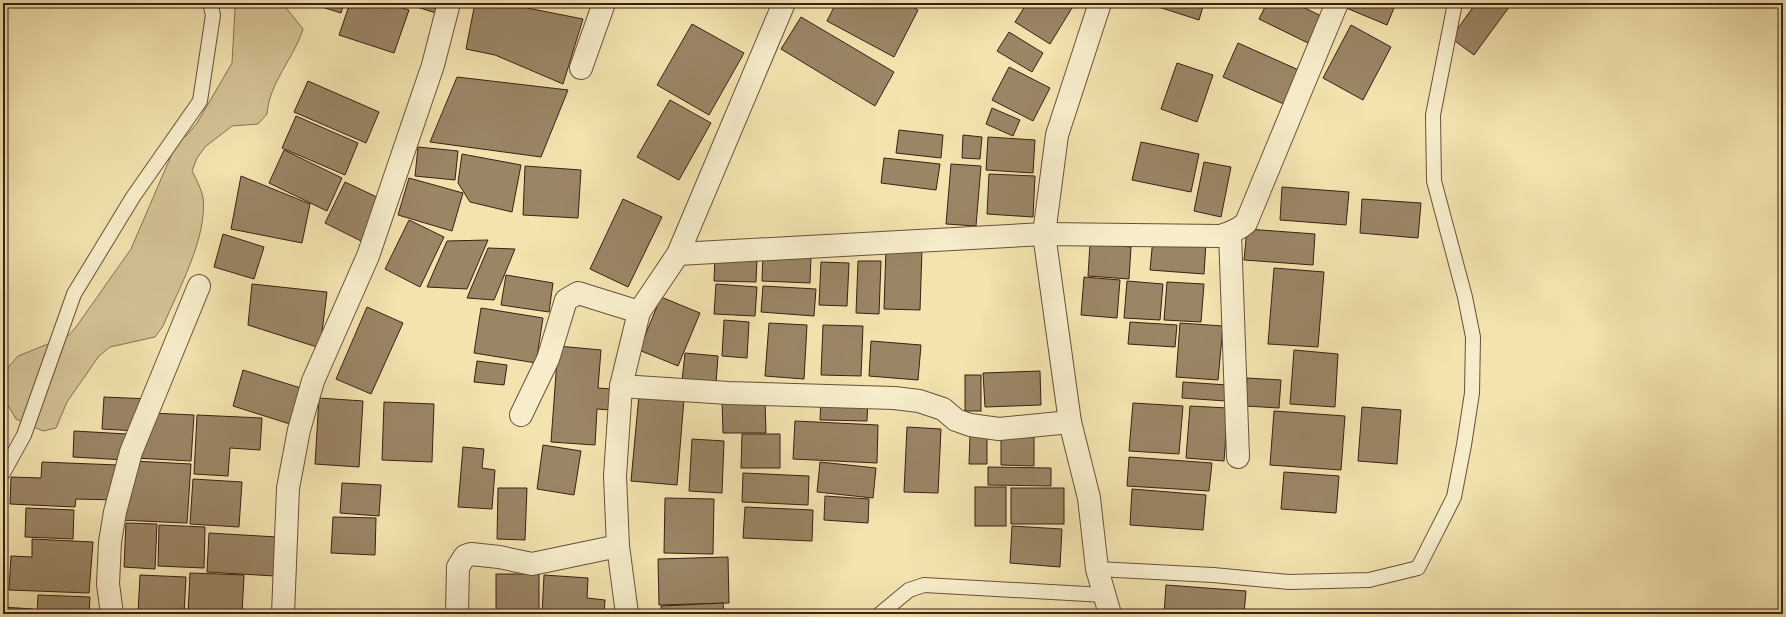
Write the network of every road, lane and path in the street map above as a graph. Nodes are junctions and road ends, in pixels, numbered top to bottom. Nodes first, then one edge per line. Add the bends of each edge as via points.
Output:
1 (210, 3) edge
2 (449, 3) edge
3 (604, 3) edge
4 (784, 3) edge
5 (1100, 3) edge
6 (1337, 3) edge
7 (1455, 3) edge
8 (581, 68) dead end
9 (1230, 233) junction
10 (1044, 234) junction
11 (678, 254) junction
12 (199, 286) dead end
13 (639, 312) junction
14 (621, 386) junction
15 (521, 415) dead end
16 (1070, 422) junction
17 (1238, 457) dead end
18 (3, 473) edge
19 (618, 546) junction
20 (1097, 569) junction
21 (1107, 605) edge
22 (112, 614) edge
23 (283, 614) edge
24 (457, 614) edge
25 (627, 614) edge
26 (880, 614) edge

1 - 18 lane via 213,15 200,101 133,197 74,294 24,434
2 - 23 street via 433,65 368,256 313,381 299,430 288,488
3 - 8 street
4 - 11 street
5 - 10 street via 1057,135
6 - 9 street via 1246,223
7 - 20 lane via 1433,115 1434,181 1474,337 1472,393 1454,497 1418,568 1369,580 1289,582
9 - 10 street via 1220,236
9 - 17 street
10 - 11 street
10 - 16 street
11 - 13 street
12 - 22 street via 130,452 116,505 110,542 108,584
13 - 14 street
13 - 15 street via 578,293 566,300 548,359
14 - 16 street via 728,393 894,398 919,401 943,409 956,420 970,425 999,429
14 - 19 street via 615,476
16 - 20 street via 1089,498
19 - 24 street via 532,564 499,557 471,554 465,556 458,567
19 - 25 street
20 - 21 street
21 - 26 lane via 924,585 909,590

